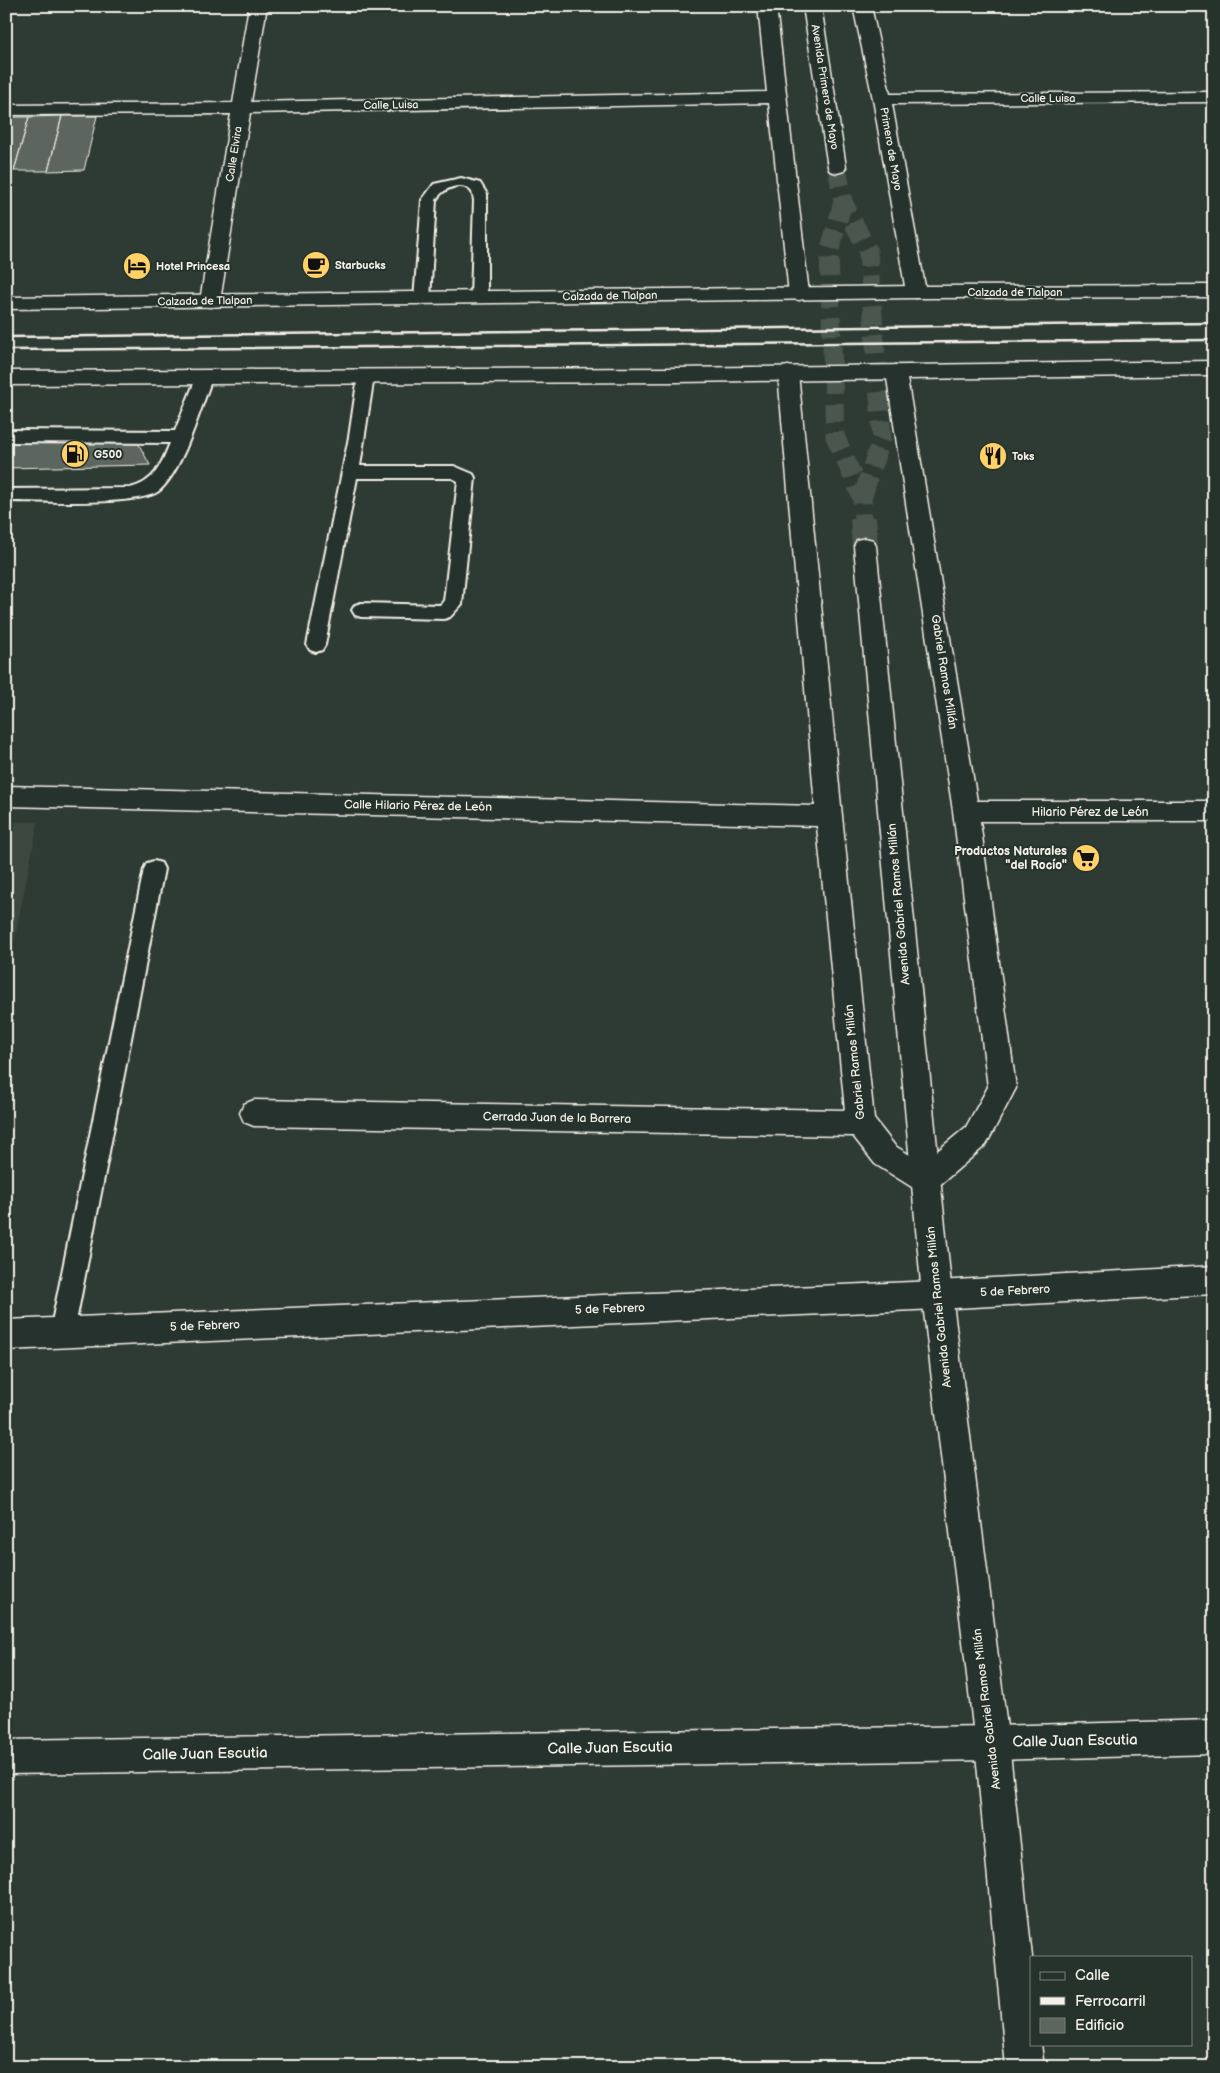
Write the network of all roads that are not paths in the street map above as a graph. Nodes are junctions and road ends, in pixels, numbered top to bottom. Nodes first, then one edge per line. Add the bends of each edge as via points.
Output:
1 (258, 6) edge
2 (767, 6) edge
3 (812, 6) edge
4 (862, 6) edge
5 (776, 96) junction
6 (1214, 97) edge
7 (882, 99) junction
8 (241, 108) junction
9 (6, 110) edge
10 (837, 167) tunnel mouth
11 (1214, 291) edge
12 (916, 292) junction
13 (799, 294) junction
14 (422, 298) junction
15 (479, 298) junction
16 (210, 301) junction
17 (6, 303) edge
18 (1214, 368) edge
19 (788, 372) junction
20 (896, 372) junction
21 (205, 376) junction
22 (366, 376) junction
23 (6, 378) edge
24 (6, 436) edge
25 (180, 437) junction
26 (350, 472) junction
27 (6, 495) edge
28 (865, 546) tunnel mouth
29 (361, 610) dead end
30 (316, 645) dead end
31 (6, 796) edge
32 (966, 811) junction
33 (1214, 811) edge
34 (829, 816) junction
35 (154, 869) dead end
36 (254, 1113) dead end
37 (860, 1123) junction
38 (925, 1180) junction
39 (1214, 1280) edge
40 (937, 1295) junction
41 (62, 1332) junction
42 (6, 1335) edge
43 (1214, 1737) edge
44 (992, 1743) junction
45 (6, 1757) edge
46 (1025, 2067) edge

1 - 8 main road, Calle Elvira
2 - 5 main road
3 - 10 main road, Avenida Primero de Mayo
4 - 7 main road, Primero de Mayo
5 - 8 main road, Calle Luisa
5 - 13 main road
6 - 7 main road, Calle Luisa
7 - 12 main road, Primero de Mayo
8 - 9 main road, Calle Luisa
8 - 16 main road, Calle Elvira
11 - 12 main road, Calzada de Tlalpan
12 - 13 main road, Calzada de Tlalpan
13 - 15 main road, Calzada de Tlalpan
14 - 15 main road, Calzada de Tlalpan
14 - 15 lane via 429,200 446,184 459,182 473,184 480,190
14 - 16 main road, Calzada de Tlalpan
16 - 17 main road, Calzada de Tlalpan
18 - 20 main road
19 - 20 main road
19 - 22 main road
19 - 34 main road, Gabriel Ramos Millán
20 - 32 main road, Gabriel Ramos Millán
21 - 22 main road
21 - 23 main road
21 - 25 lane
22 - 26 lane
24 - 25 lane
25 - 27 lane via 165,470 155,485 144,491 130,494
26 - 29 lane via 454,472 467,478 453,604 444,612
26 - 30 lane
28 - 38 main road, Avenida Gabriel Ramos Millán
31 - 34 main road, Calle Hilario Pérez de León
32 - 33 main road, Hilario Pérez de León
32 - 38 main road, Gabriel Ramos Millán via 1002,1088 976,1136
34 - 37 main road, Gabriel Ramos Millán
35 - 41 lane
36 - 37 main road, Cerrada Juan de la Barrera
37 - 38 main road, Gabriel Ramos Millán via 885,1155
38 - 40 main road, Avenida Gabriel Ramos Millán
39 - 40 main road, 5 de Febrero
40 - 41 main road, 5 de Febrero
40 - 44 main road, Avenida Gabriel Ramos Millán
41 - 42 main road, 5 de Febrero
43 - 44 main road, Calle Juan Escutia
44 - 45 main road, Calle Juan Escutia
44 - 46 main road, Avenida Gabriel Ramos Millán

